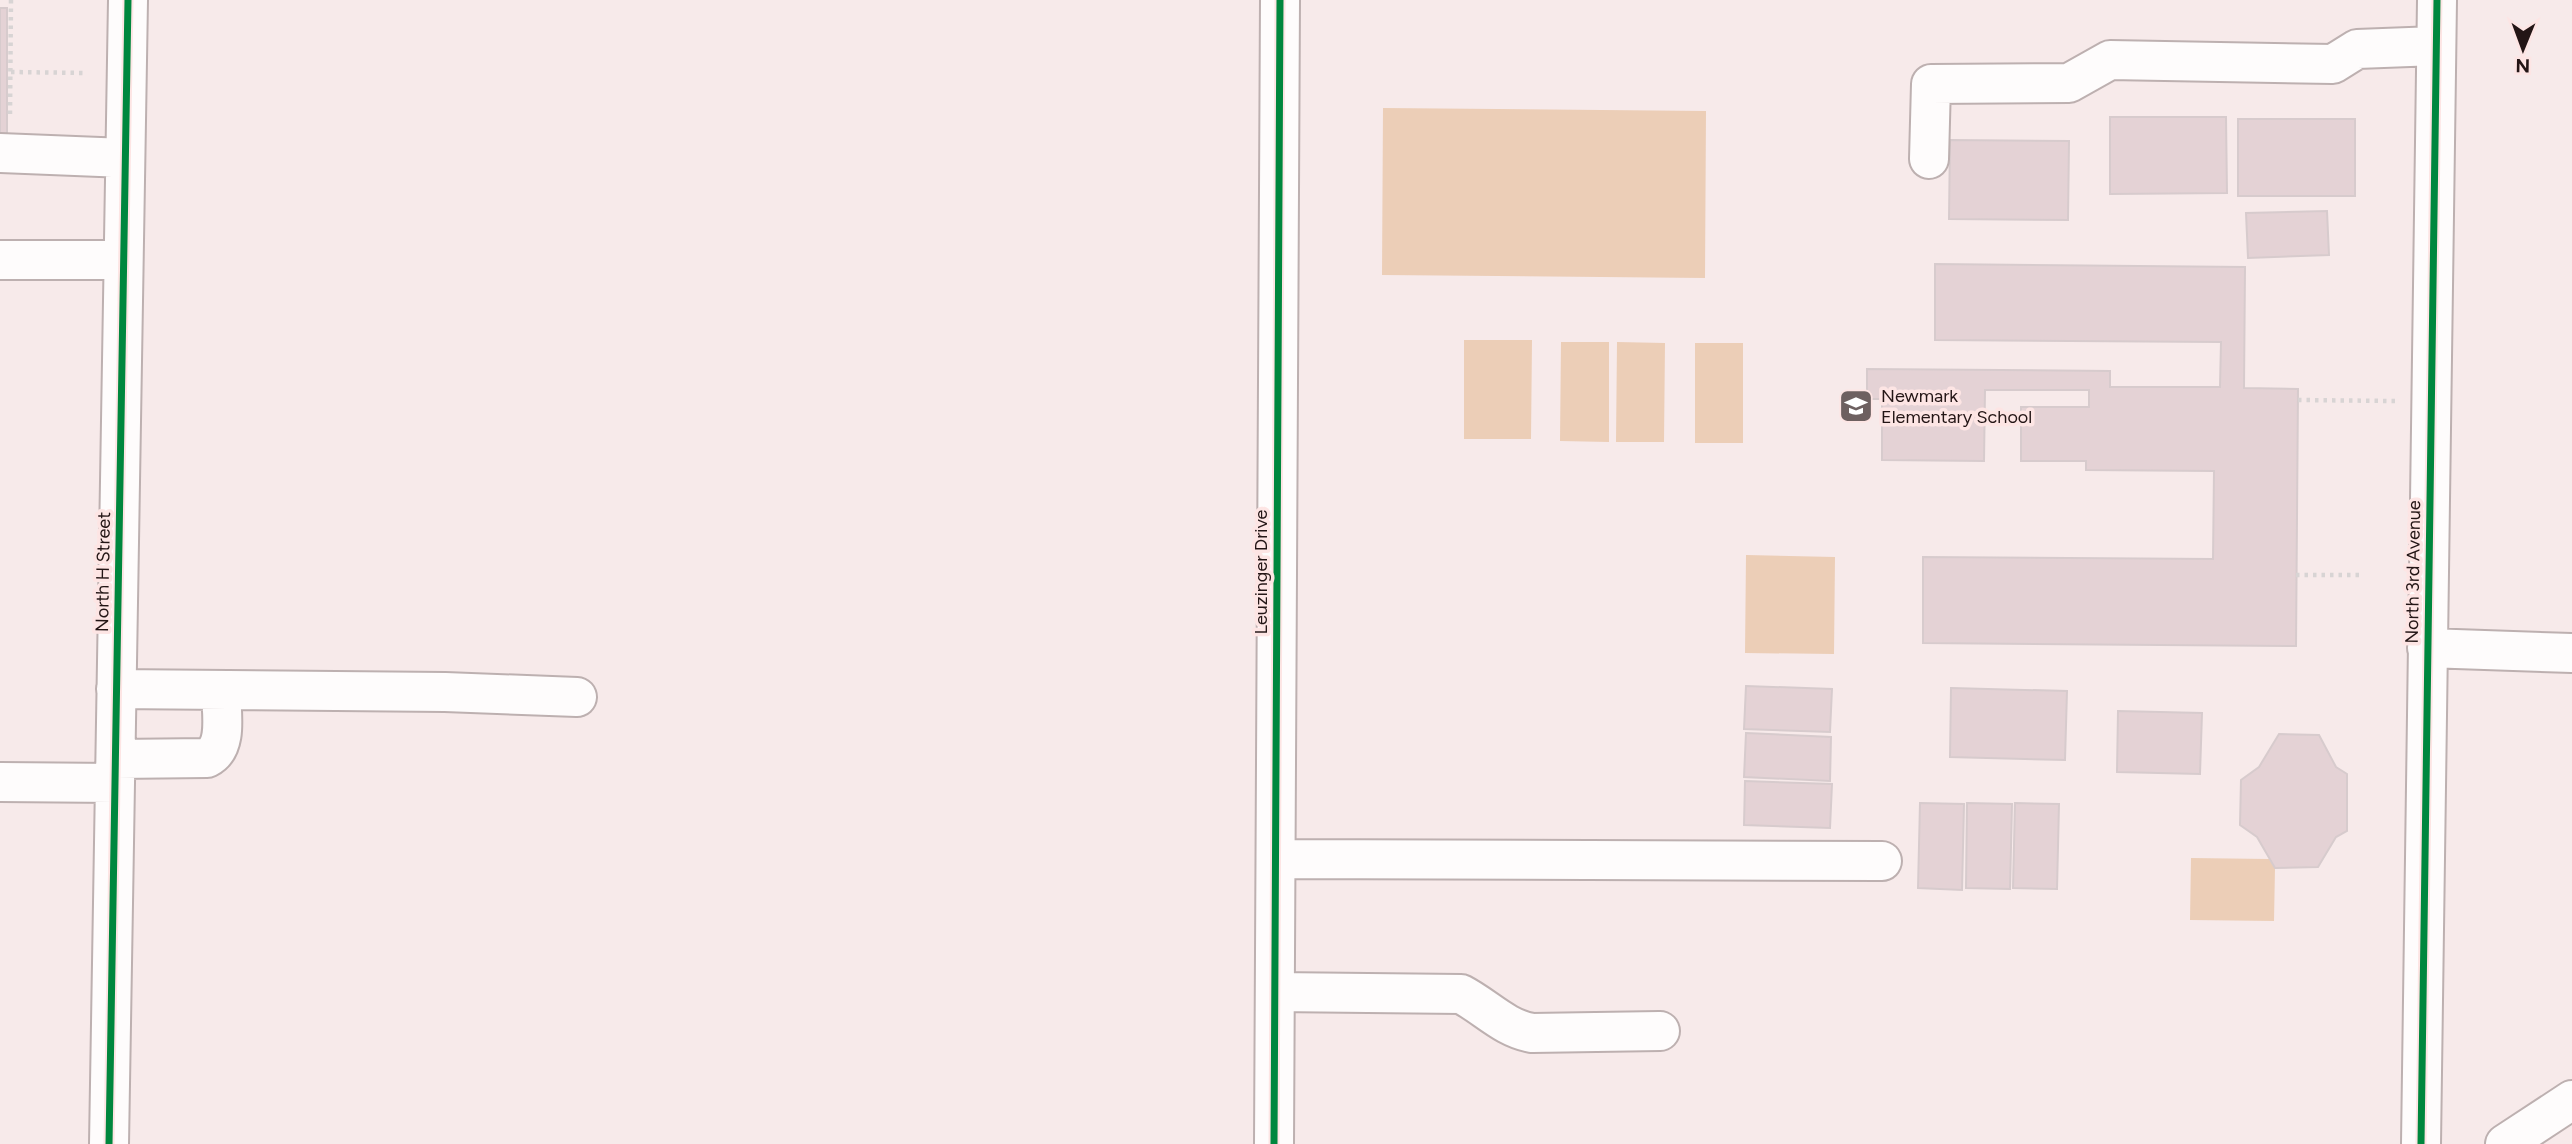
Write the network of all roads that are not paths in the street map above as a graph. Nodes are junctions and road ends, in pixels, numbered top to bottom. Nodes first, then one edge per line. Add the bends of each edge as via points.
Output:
1 (128, 0) edge
2 (1280, 0) edge
3 (2437, 0) edge
4 (2436, 46) junction
5 (5, 154) edge
6 (125, 158) junction
7 (1929, 159) dead end
8 (0, 260) edge
9 (123, 260) junction
10 (2427, 648) junction
11 (2572, 653) edge
12 (116, 689) junction
13 (221, 690) junction
14 (576, 697) dead end
15 (115, 771) junction
16 (0, 782) edge
17 (1276, 859) junction
18 (1882, 861) dead end
19 (1275, 992) junction
20 (1660, 1031) dead end
21 (2572, 1100) edge
22 (109, 1144) edge
23 (1274, 1144) edge
24 (2421, 1144) edge
25 (2505, 1144) edge

1 - 6 street, North H Street
2 - 17 street, Leuzinger Drive
3 - 4 street, North 3rd Avenue
4 - 7 street via 2357,49 2333,64 2110,60 2070,83 1931,84
4 - 10 street, North 3rd Avenue
5 - 6 street
6 - 9 street, North H Street
8 - 9 street
9 - 12 street, North H Street
10 - 11 street
10 - 24 street, North 3rd Avenue
12 - 13 street
12 - 15 street, North H Street
13 - 14 street
13 - 15 street via 221,736 214,754
15 - 16 street
15 - 22 street, North H Street
17 - 18 street
17 - 19 street, Leuzinger Drive
19 - 20 street via 1452,993 1480,1003 1502,1022 1524,1032
19 - 23 street, Leuzinger Drive
21 - 25 street

